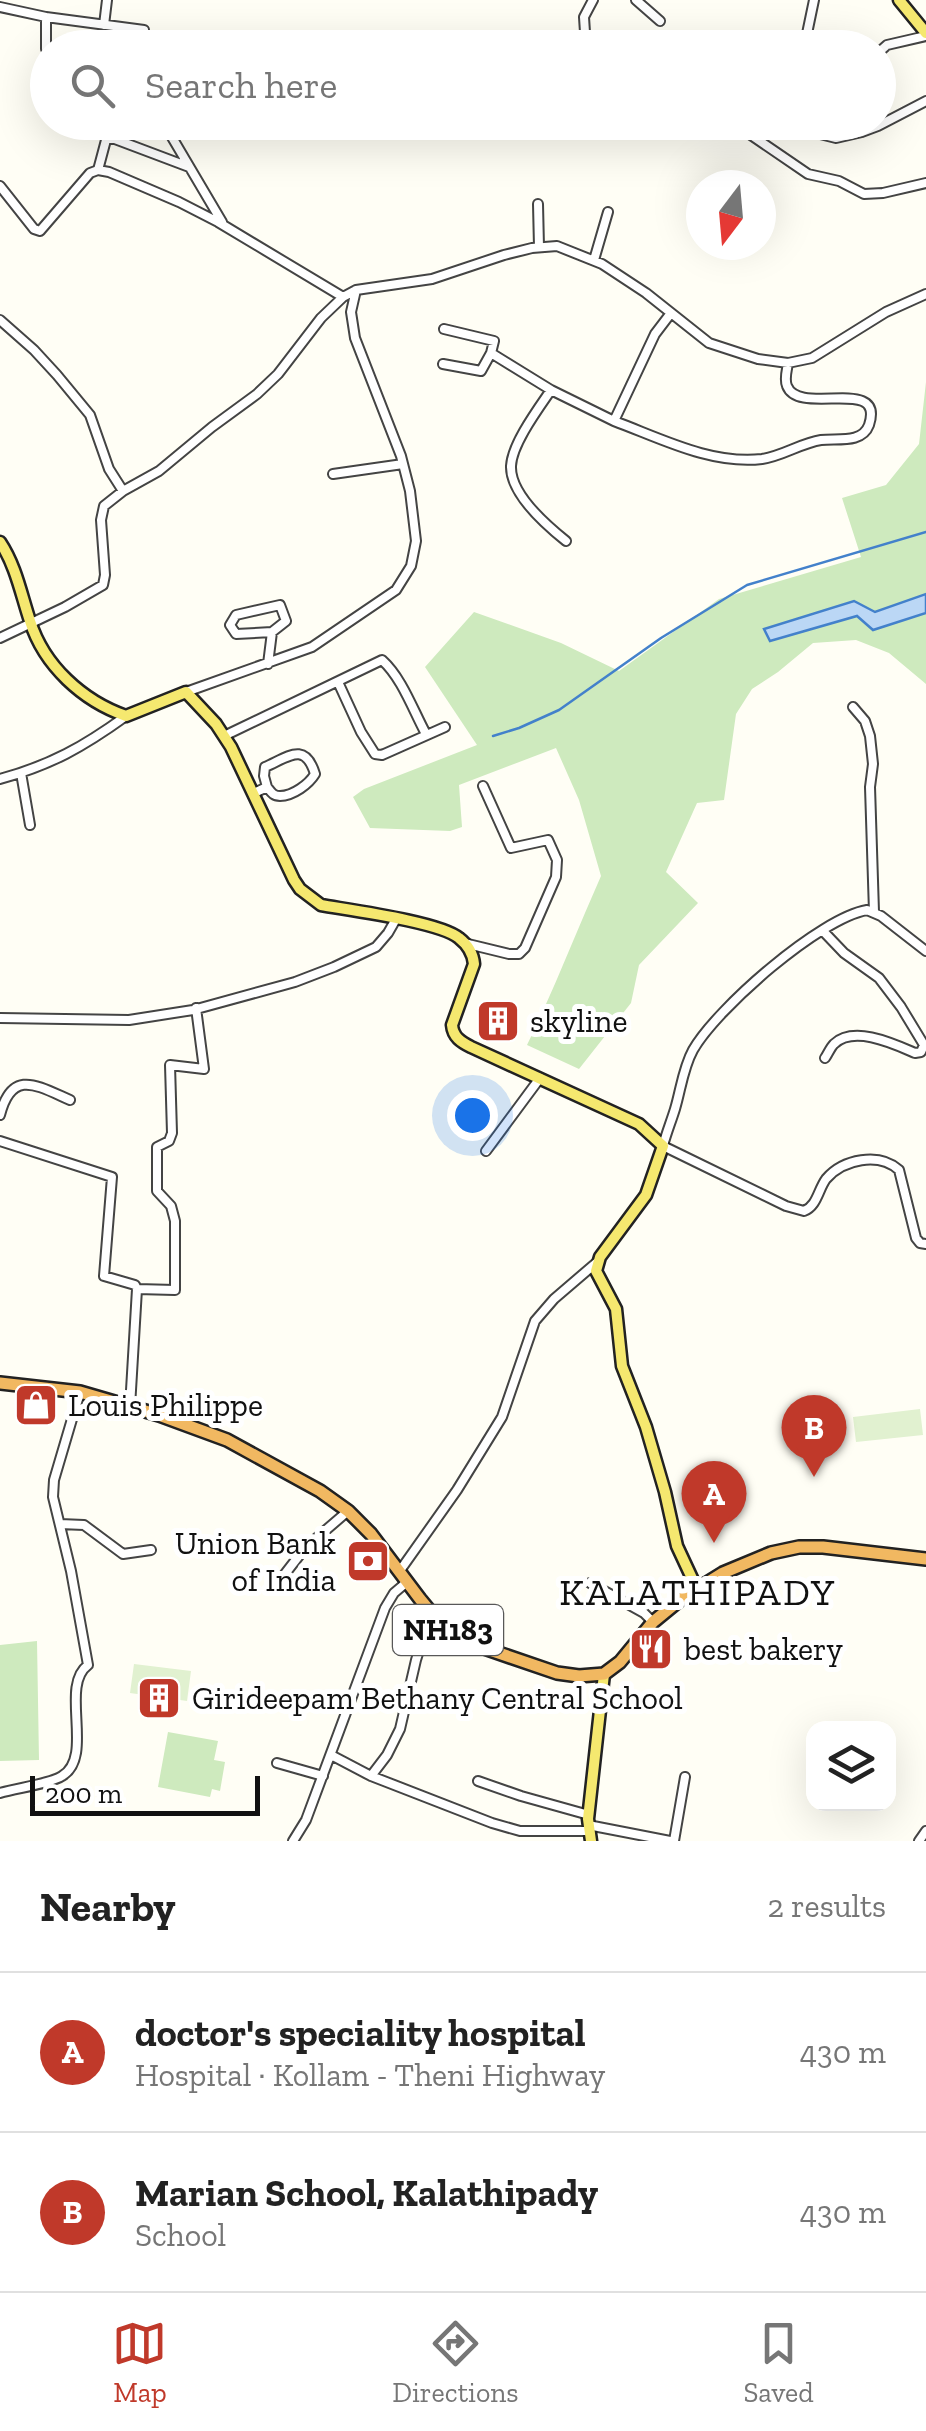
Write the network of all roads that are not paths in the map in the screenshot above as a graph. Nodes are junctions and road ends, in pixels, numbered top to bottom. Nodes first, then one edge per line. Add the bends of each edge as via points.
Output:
1 (107, 0) edge
2 (593, 0) edge
3 (636, 0) edge
4 (814, 0) edge
5 (899, 0) edge
6 (0, 7) edge
7 (46, 17) junction
8 (660, 21) dead end
9 (104, 25) junction
10 (46, 30) edge
11 (144, 30) edge
12 (585, 30) edge
13 (808, 30) edge
14 (926, 35) edge
15 (896, 43) edge
16 (926, 102) edge
17 (896, 117) edge
18 (106, 140) edge
19 (117, 140) edge
20 (173, 140) edge
21 (758, 140) edge
22 (189, 168) junction
23 (98, 170) junction
24 (926, 183) edge
25 (0, 186) edge
26 (538, 204) dead end
27 (608, 212) dead end
28 (224, 226) junction
29 (539, 247) junction
30 (594, 260) junction
31 (356, 290) junction
32 (926, 294) edge
33 (343, 296) junction
34 (671, 314) junction
35 (0, 320) edge
36 (444, 329) dead end
37 (491, 352) junction
38 (788, 363) junction
39 (443, 364) dead end
40 (551, 390) junction
41 (614, 421) junction
42 (403, 464) junction
43 (333, 474) dead end
44 (123, 491) junction
45 (566, 540) dead end
46 (0, 542) edge
47 (30, 623) junction
48 (272, 632) junction
49 (0, 638) edge
50 (268, 664) junction
51 (338, 682) junction
52 (186, 692) junction
53 (853, 707) dead end
54 (126, 716) junction
55 (444, 727) dead end
56 (426, 734) junction
57 (224, 736) junction
58 (21, 773) junction
59 (0, 779) edge
60 (483, 786) dead end
61 (267, 787) junction
62 (254, 793) junction
63 (30, 824) dead end
64 (874, 912) junction
65 (396, 919) junction
66 (823, 931) junction
67 (464, 942) junction
68 (923, 945) edge
69 (196, 1008) junction
70 (0, 1018) edge
71 (825, 1058) dead end
72 (540, 1078) junction
73 (70, 1100) dead end
74 (0, 1115) edge
75 (0, 1141) edge
76 (662, 1146) junction
77 (486, 1150) dead end
78 (926, 1244) edge
79 (596, 1263) junction
80 (137, 1289) junction
81 (0, 1380) edge
82 (80, 1392) junction
83 (130, 1407) junction
84 (348, 1511) junction
85 (60, 1524) junction
86 (152, 1550) dead end
87 (926, 1560) edge
88 (403, 1577) junction
89 (590, 1583) dead end
90 (274, 1588) dead end
91 (697, 1588) junction
92 (431, 1612) junction
93 (654, 1622) junction
94 (604, 1674) junction
95 (331, 1754) junction
96 (277, 1763) dead end
97 (323, 1776) junction
98 (372, 1776) junction
99 (685, 1777) dead end
100 (478, 1781) dead end
101 (0, 1792) edge
102 (589, 1828) edge
103 (926, 1831) edge
104 (294, 1841) edge
105 (672, 1841) edge
106 (919, 1841) edge

1 - 9 street
2 - 12 street
3 - 8 street
4 - 13 street
5 - 14 main road
6 - 7 street
7 - 9 street
7 - 10 street
9 - 11 street
14 - 15 street
16 - 17 street
18 - 23 street
19 - 22 street
20 - 22 street
21 - 24 street via 808,174 840,180 864,194
22 - 28 street
23 - 25 street via 40,231
23 - 28 street
26 - 29 street
27 - 30 street
28 - 33 street
29 - 30 street via 558,246
29 - 31 street via 432,280
30 - 34 street
31 - 33 street
31 - 42 street via 355,338
32 - 38 street via 812,358
33 - 44 street via 267,385
34 - 38 street via 709,343
34 - 41 street
35 - 44 street via 90,415
36 - 37 street via 494,340
37 - 39 street via 482,372
37 - 40 street
38 - 41 street via 792,393 868,404 863,434 740,459 693,451
40 - 41 street
40 - 45 street via 514,451 512,478 524,500
42 - 43 street
42 - 50 street via 416,541 400,585 312,648
44 - 47 street via 101,513 103,585
46 - 47 main road
47 - 49 street
47 - 54 main road via 42,650 72,684
48 - 48 street via 236,634 230,625 236,615 280,605 286,621
48 - 50 street
50 - 52 street
51 - 56 street via 382,660
51 - 56 street via 375,754
51 - 57 street
52 - 54 main road
52 - 57 main road
53 - 64 street via 865,721 873,764
54 - 58 street via 58,760
55 - 56 street
57 - 62 main road
58 - 59 street
58 - 63 street
60 - 67 street via 511,848 548,840 556,877 520,954
61 - 61 street via 265,768 296,753 311,761 315,774 306,786 282,796
61 - 62 street
62 - 65 main road via 294,880 310,899
64 - 66 street via 857,912
64 - 68 street
65 - 67 main road
65 - 69 street via 376,947 334,967
66 - 71 street via 880,978 924,1045 915,1052 866,1036 847,1037
66 - 76 street via 748,988 703,1036 688,1060
67 - 72 main road via 474,964 453,1033
69 - 70 street via 130,1020
69 - 80 street via 204,1069 170,1065 172,1133 158,1147 157,1191 175,1220 175,1290
72 - 76 main road via 639,1124
72 - 77 street
73 - 74 street via 26,1084 5,1096
75 - 80 street via 112,1177 104,1276
76 - 78 street via 804,1210 847,1164 890,1162 899,1170 916,1238
76 - 79 main road via 646,1194
79 - 88 street via 535,1321 502,1417
79 - 91 main road via 618,1317 622,1366 646,1427 677,1546
80 - 83 street
81 - 82 highway, NH183
82 - 83 highway, NH183
82 - 85 street via 54,1480
83 - 84 highway, NH183 via 227,1440
84 - 88 highway, NH183
84 - 90 street via 305,1548
85 - 86 street via 84,1525 123,1554
85 - 101 street via 88,1665 76,1680 73,1762 55,1780
87 - 91 highway via 799,1547 740,1564
88 - 92 highway, NH183
88 - 95 street
89 - 93 street
91 - 93 highway
92 - 94 highway, NH183 via 453,1634 504,1656 567,1674
92 - 98 street via 400,1729
93 - 94 highway
94 - 102 main road
95 - 97 street
95 - 98 street
96 - 97 street
97 - 104 street
98 - 102 street via 497,1825
99 - 105 street
100 - 102 street
102 - 105 street
103 - 106 street

